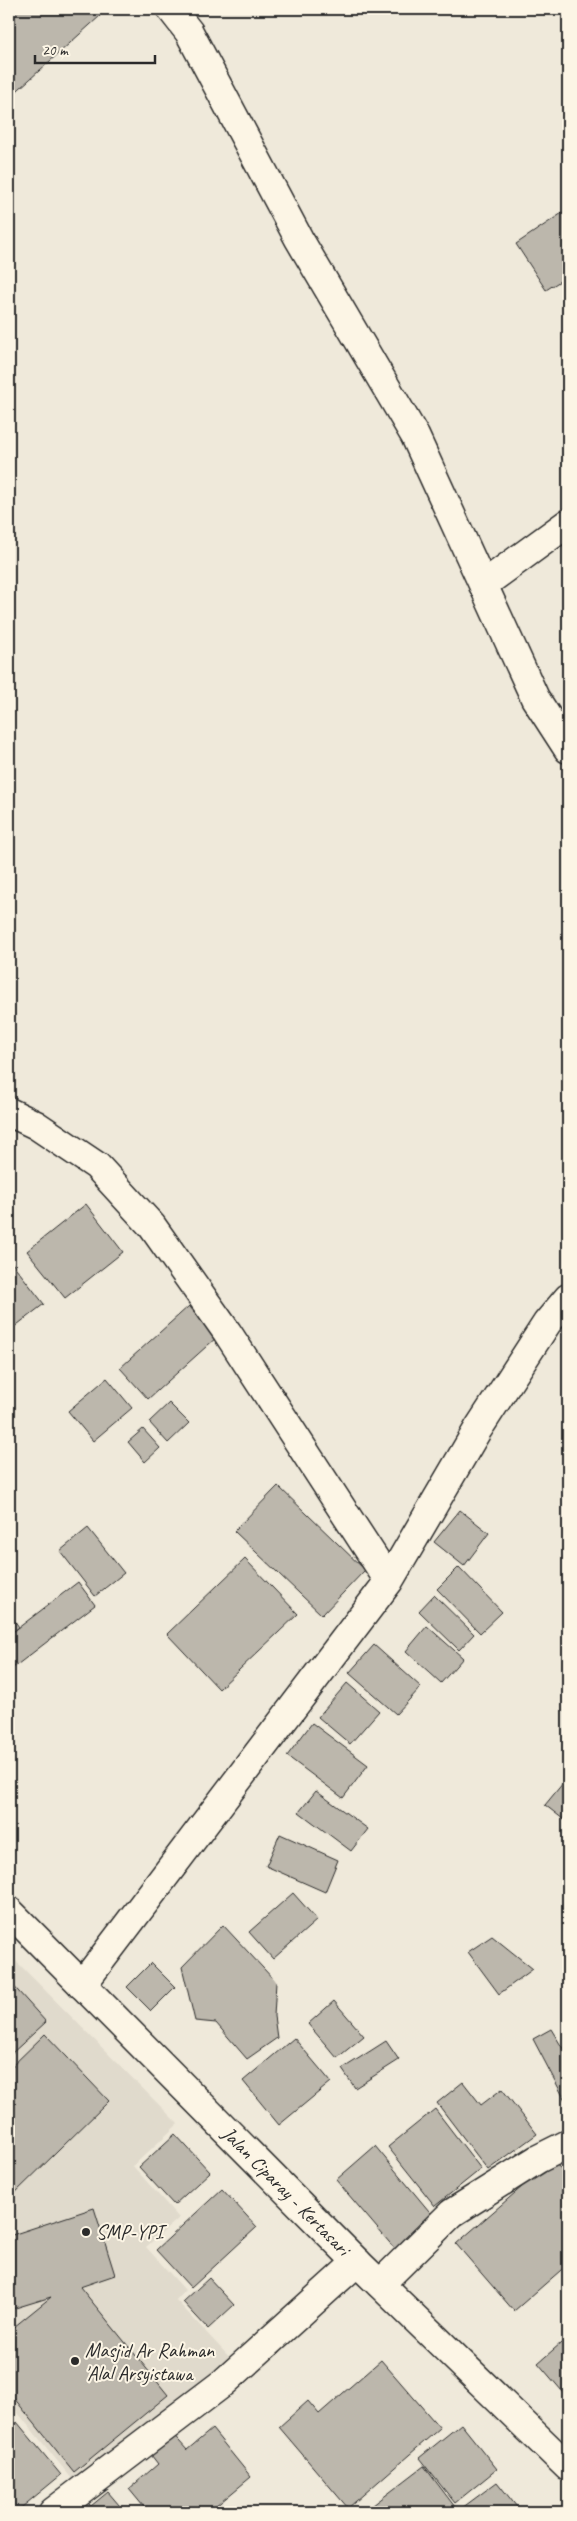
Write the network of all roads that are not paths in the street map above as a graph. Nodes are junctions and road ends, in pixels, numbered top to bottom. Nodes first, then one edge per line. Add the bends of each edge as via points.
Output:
1 (171, 9) edge
2 (568, 523) edge
3 (483, 585) junction
4 (568, 749) edge
5 (9, 1112) edge
6 (568, 1298) edge
7 (389, 1581) junction
8 (9, 1912) edge
9 (82, 1985) junction
10 (568, 2144) edge
11 (358, 2262) junction
12 (380, 2284) junction
13 (568, 2467) edge
14 (53, 2512) edge

1 - 3 street via 189,32 299,239 415,436
2 - 3 street
3 - 4 street via 535,698
5 - 7 street via 36,1125 97,1166 152,1226 227,1332
6 - 7 street via 547,1323 478,1429
7 - 9 street
8 - 9 street, Jalan Ciparay - Kertasari
9 - 11 street, Jalan Ciparay - Kertasari
10 - 12 street via 452,2213
11 - 12 street, Jalan Ciparay - Kertasari
11 - 14 street via 223,2383
12 - 13 street, Jalan Ciparay - Kertasari

